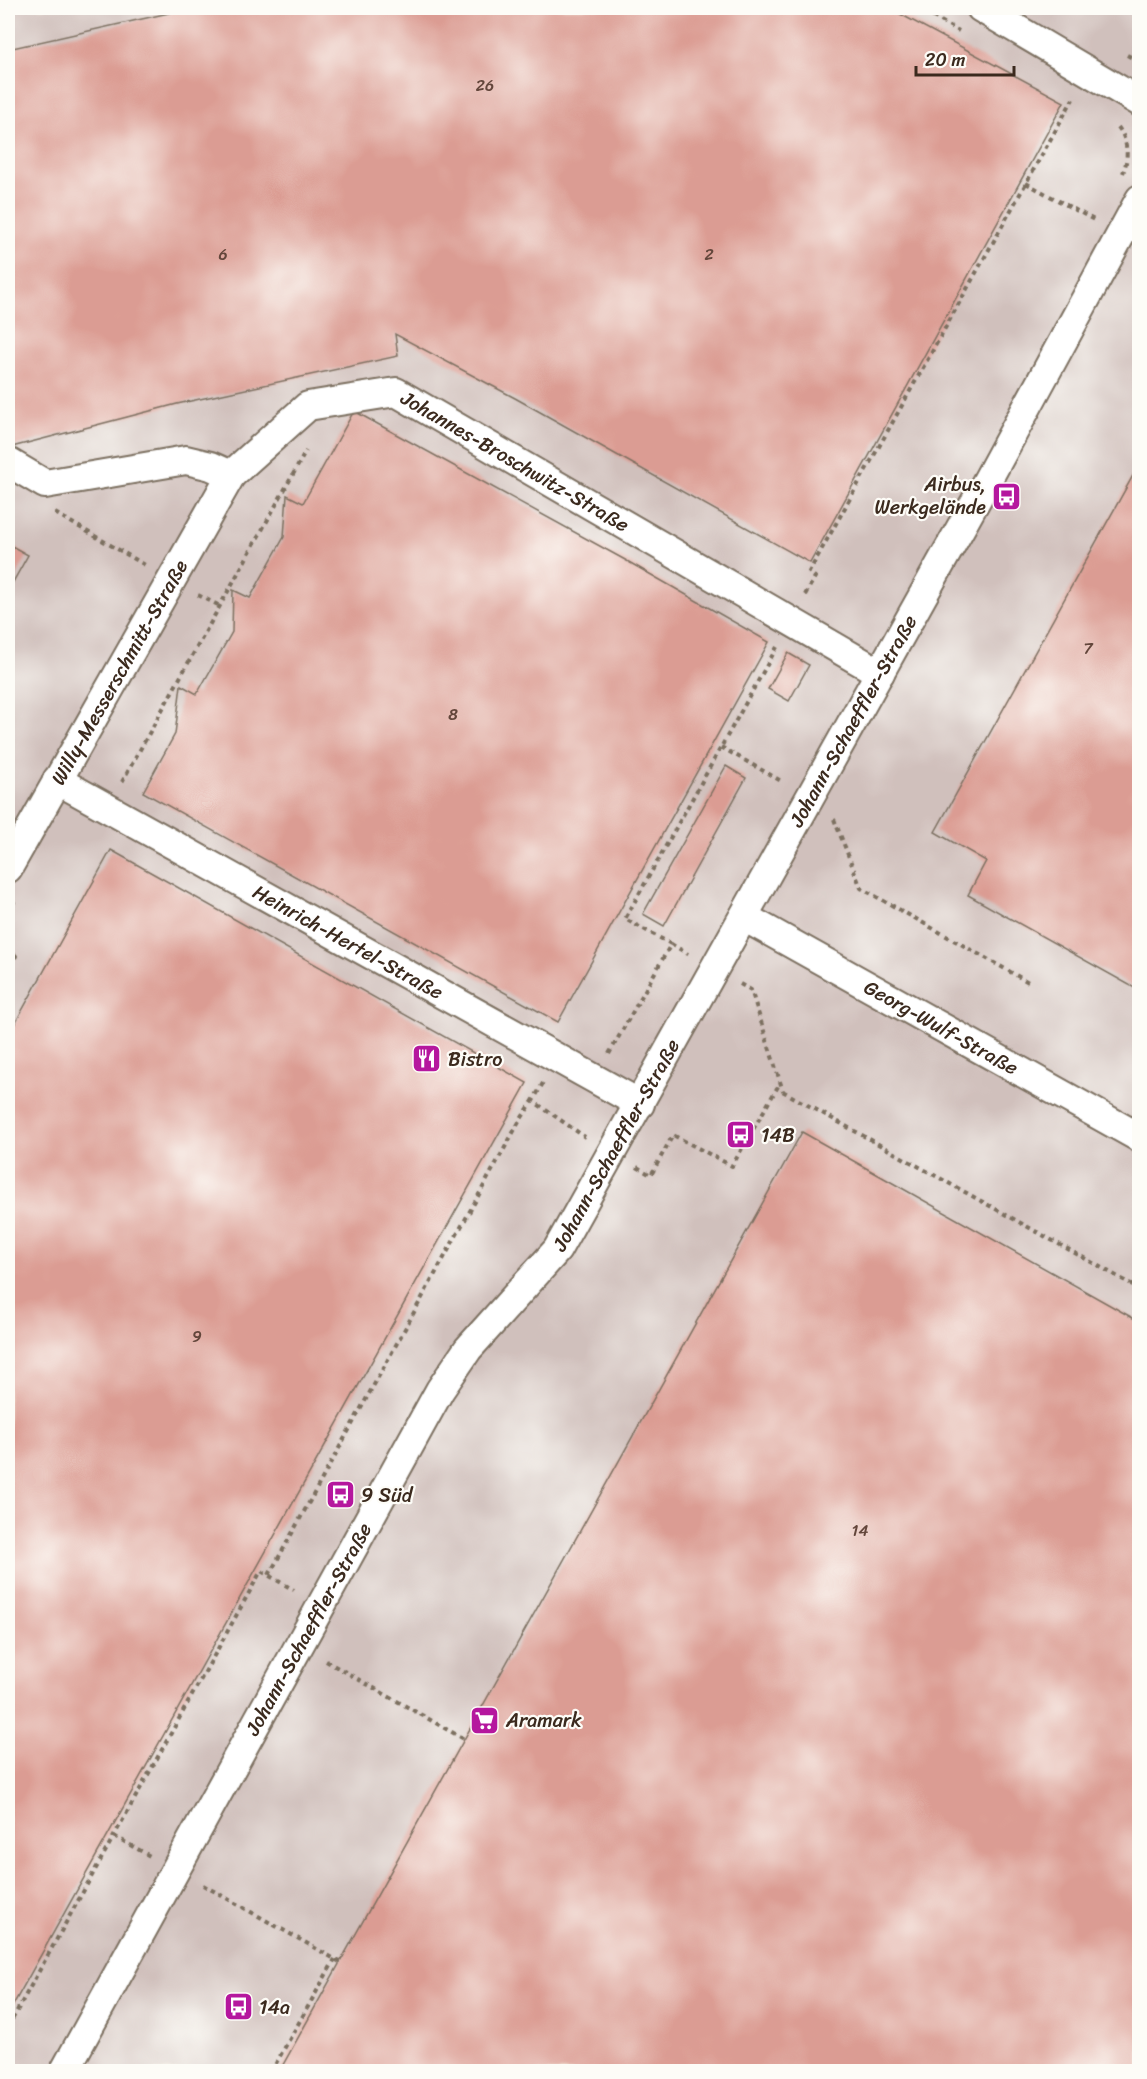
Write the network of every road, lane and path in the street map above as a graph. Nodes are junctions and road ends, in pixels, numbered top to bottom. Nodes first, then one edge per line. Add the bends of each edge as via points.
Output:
1 (981, 8) edge
2 (1140, 102) edge
3 (1026, 183) dead end
4 (1140, 199) edge
5 (1100, 223) dead end
6 (310, 443) dead end
7 (8, 462) edge
8 (231, 475) junction
9 (49, 510) dead end
10 (171, 580) junction
11 (220, 606) junction
12 (880, 673) junction
13 (721, 747) dead end
14 (57, 780) junction
15 (787, 784) dead end
16 (117, 791) dead end
17 (833, 817) dead end
18 (8, 868) edge
19 (744, 917) junction
20 (671, 944) dead end
21 (8, 948) edge
22 (692, 956) dead end
23 (8, 971) edge
24 (736, 982) dead end
25 (1030, 983) dead end
26 (545, 1080) dead end
27 (783, 1092) junction
28 (533, 1101) junction
29 (640, 1104) junction
30 (1140, 1138) edge
31 (588, 1139) dead end
32 (634, 1165) dead end
33 (1140, 1289) edge
34 (269, 1575) junction
35 (297, 1597) dead end
36 (325, 1661) dead end
37 (464, 1739) dead end
38 (114, 1836) junction
39 (151, 1857) dead end
40 (200, 1883) dead end
41 (8, 2027) edge
42 (64, 2072) edge
43 (271, 2072) edge

1 - 2 street
3 - 5 path
4 - 12 street, Johann-Schaeffler-Straße
6 - 11 path
7 - 8 street via 45,484 186,460
8 - 10 street, Willy-Messerschmitt-Straße
8 - 12 street, Johannes-Broschwitz-Straße via 308,406 396,392
9 - 10 path
10 - 11 path
10 - 14 street, Willy-Messerschmitt-Straße
11 - 16 path
12 - 19 street, Johann-Schaeffler-Straße
13 - 15 path
14 - 18 street, Willy-Messerschmitt-Straße
14 - 29 street, Heinrich-Hertel-Straße
17 - 25 path via 861,888
19 - 29 street, Johann-Schaeffler-Straße
19 - 30 street, Georg-Wulf-Straße
20 - 22 path
21 - 23 path via 16,956
24 - 27 path via 751,990
26 - 28 path
27 - 32 path via 777,1088 732,1166 674,1135 651,1175
27 - 33 path
28 - 31 path
28 - 34 path
29 - 42 street, Johann-Schaeffler-Straße via 557,1250 468,1349 440,1390
34 - 35 path via 294,1590
34 - 38 path via 261,1571
36 - 37 path
38 - 39 path
38 - 41 path
40 - 43 path via 338,1960

